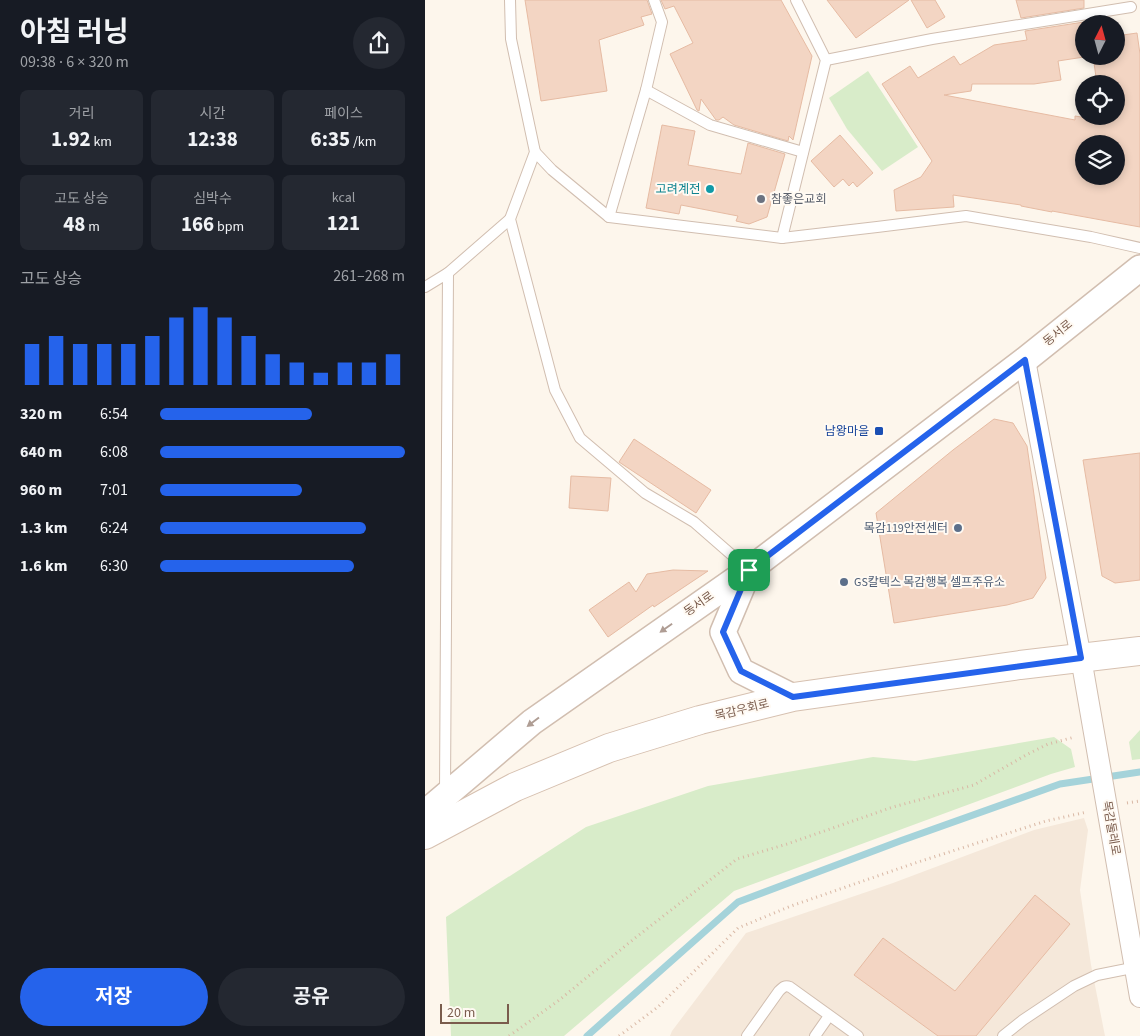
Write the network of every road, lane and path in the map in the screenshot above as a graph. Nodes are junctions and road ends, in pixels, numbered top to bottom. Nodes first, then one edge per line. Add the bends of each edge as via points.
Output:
1 (510, 0) edge
2 (654, 0) edge
3 (796, 0) edge
4 (1133, 5) edge
5 (826, 60) junction
6 (646, 90) junction
7 (535, 152) junction
8 (803, 152) junction
9 (609, 217) junction
10 (510, 218) junction
11 (782, 238) junction
12 (1140, 248) edge
13 (448, 274) junction
14 (1137, 274) edge
15 (425, 287) edge
16 (1025, 360) junction
17 (749, 570) junction
18 (1140, 651) edge
19 (1081, 658) junction
20 (793, 697) junction
21 (1095, 733) junction
22 (445, 796) junction
23 (1107, 807) junction
24 (425, 813) edge
25 (425, 835) edge
26 (1138, 967) edge
27 (1140, 998) edge
28 (829, 1016) junction
29 (509, 1036) edge
30 (619, 1036) edge
31 (747, 1036) edge
32 (815, 1036) edge
33 (858, 1036) edge
34 (1003, 1036) edge

1 - 7 lane via 511,39
2 - 6 lane via 661,22
3 - 5 lane
4 - 5 lane
5 - 8 lane
6 - 8 lane via 710,125
6 - 9 lane
7 - 9 lane
7 - 10 lane
8 - 11 lane
9 - 11 lane
10 - 13 lane
10 - 17 lane via 555,390 580,438 645,493 694,522
11 - 12 lane via 966,216
13 - 15 lane
13 - 22 lane
14 - 16 street, 동서로
16 - 17 street, 동서로
16 - 19 street
17 - 20 street via 723,632 741,671
17 -> 22 street, 동서로 via 532,722
18 - 19 main road, 목감우회로
19 - 20 main road, 목감우회로
19 - 21 street, 목감둘레로
20 - 25 main road, 목감우회로 via 700,720 609,748 515,787
21 - 23 street, 목감둘레로
21 - 29 path via 1049,744 975,785 893,807 737,859
22 - 24 street, 동서로
23 - 26 street, 목감둘레로
23 - 30 path via 1046,821 934,857 791,906 738,928 658,1008
26 - 27 street, 목감둘레로
26 - 34 lane via 1097,975 1074,986
28 - 31 lane via 790,987 783,986
28 - 32 lane
28 - 33 lane

